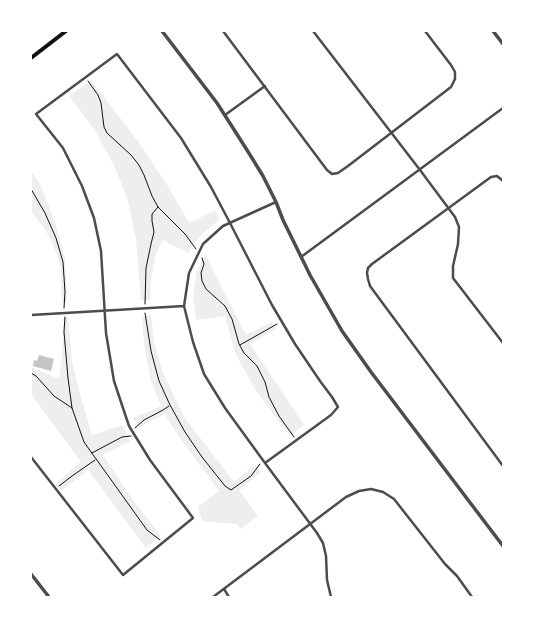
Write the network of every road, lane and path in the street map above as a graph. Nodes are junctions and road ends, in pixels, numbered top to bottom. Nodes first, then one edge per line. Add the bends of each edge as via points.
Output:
1 (66, 31) edge
2 (162, 31) edge
3 (223, 31) edge
4 (313, 31) edge
5 (425, 31) edge
6 (493, 31) edge
7 (503, 44) edge
8 (31, 58) edge
9 (265, 86) junction
10 (503, 108) edge
11 (225, 115) junction
12 (391, 134) junction
13 (420, 170) junction
14 (502, 180) edge
15 (31, 189) edge
16 (276, 202) junction
17 (158, 207) dead end
18 (448, 208) junction
19 (230, 223) junction
20 (301, 257) junction
21 (184, 306) junction
22 (145, 308) junction
23 (105, 310) junction
24 (64, 313) junction
25 (31, 315) edge
26 (282, 322) junction
27 (503, 343) edge
28 (240, 345) dead end
29 (31, 373) edge
30 (170, 405) junction
31 (72, 408) junction
32 (135, 435) junction
33 (91, 453) junction
34 (31, 457) edge
35 (96, 459) junction
36 (264, 462) junction
37 (503, 466) edge
38 (55, 490) junction
39 (311, 524) junction
40 (164, 542) junction
41 (503, 546) edge
42 (31, 574) edge
43 (224, 589) junction
44 (48, 597) edge
45 (213, 597) edge
46 (229, 597) edge
47 (331, 597) edge
48 (472, 597) edge

1 - 8 main road
2 - 11 street
3 - 9 street
4 - 12 street
5 - 12 street via 451,65 455,78 451,87
6 - 7 street
9 - 11 street
9 - 12 street via 332,174 338,173
10 - 13 street
11 - 16 street
12 - 13 street
13 - 18 street
13 - 20 street
14 - 18 street via 497,176 491,177
15 - 24 path via 56,238 62,262
16 - 19 street
16 - 20 street
17 - 22 path via 152,214 154,232 146,268
18 - 27 street via 459,227 453,266 454,278
18 - 37 street via 372,264 368,268 368,279 370,286
19 - 21 street via 203,244 189,272
19 - 23 street via 181,138 117,54 36,114 63,148 94,218 101,251
19 - 26 street
20 - 41 street via 342,331
21 - 22 street
21 - 36 street via 204,374
22 - 23 street
22 - 30 path via 151,351 159,381
23 - 24 street
23 - 32 street via 114,381 129,426
24 - 25 street
24 - 31 path
26 - 28 path
26 - 36 street via 338,407 331,415
29 - 31 path via 54,396
30 - 32 path via 144,420 135,428
30 - 36 path via 185,432 224,486 231,490 251,476
31 - 33 path via 84,442
32 - 33 path via 122,437
32 - 40 street via 150,460 194,518
33 - 35 path
34 - 38 street
35 - 38 path
35 - 40 path via 147,530
36 - 39 street
38 - 40 street via 123,575
39 - 43 street
39 - 47 street via 323,543
39 - 48 street via 346,497 359,491 371,489 383,492 394,500
42 - 44 street
43 - 45 street
43 - 46 street

